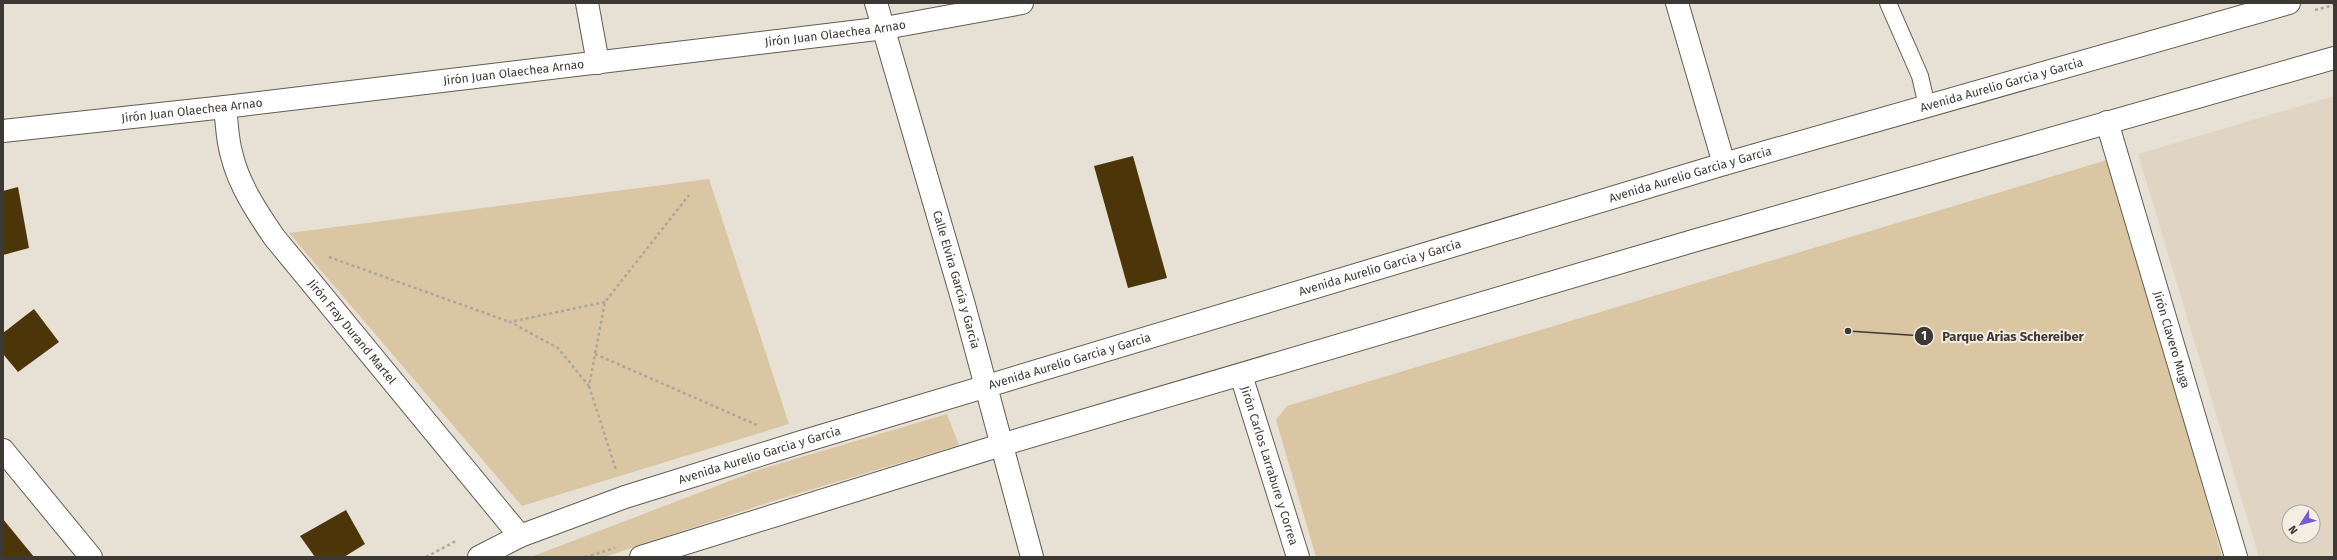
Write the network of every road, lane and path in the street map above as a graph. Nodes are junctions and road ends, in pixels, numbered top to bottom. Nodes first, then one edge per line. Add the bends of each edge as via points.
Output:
1 (587, 3) edge
2 (876, 3) edge
3 (1022, 3) edge
4 (1677, 3) edge
5 (1888, 3) edge
6 (2289, 3) edge
7 (885, 28) junction
8 (2334, 58) edge
9 (598, 63) junction
10 (1927, 106) junction
11 (225, 107) junction
12 (2107, 122) junction
13 (3, 131) edge
14 (1724, 164) junction
15 (688, 195) dead end
16 (325, 256) dead end
17 (605, 302) junction
18 (510, 322) junction
19 (595, 354) junction
20 (1241, 375) junction
21 (589, 386) junction
22 (985, 387) junction
23 (798, 443) junction
24 (1001, 445) junction
25 (3, 450) edge
26 (625, 497) junction
27 (520, 536) junction
28 (91, 557) edge
29 (479, 557) edge
30 (641, 557) edge
31 (1032, 557) edge
32 (1298, 557) edge
33 (2236, 557) edge

1 - 9 main road
2 - 7 main road, Calle Elvira García y García
3 - 7 main road, Jirón Juan Olaechea Arnao
4 - 14 main road
5 - 10 lane via 1920,76
6 - 10 main road, Avenida Aurelio Garcia y Garcia
7 - 9 main road, Jirón Juan Olaechea Arnao
7 - 22 main road, Calle Elvira García y García
8 - 12 main road
9 - 11 main road, Jirón Juan Olaechea Arnao
10 - 14 main road, Avenida Aurelio Garcia y Garcia
11 - 13 main road, Jirón Juan Olaechea Arnao
11 - 27 main road, Jirón Fray Durand Martel via 231,155 257,212 274,237
12 - 20 main road via 1716,234
12 - 33 main road, Jirón Clavero Muga
14 - 22 main road, Avenida Aurelio Garcia y Garcia
15 - 17 path
16 - 18 path
17 - 18 path
17 - 19 path
18 - 21 path via 558,348
19 - 21 path
19 - 23 path
20 - 24 main road
20 - 32 main road, Jirón Carlos Larrabure y Correa
21 - 26 path
22 - 23 main road, Avenida Aurelio Garcia y Garcia
22 - 24 main road, Calle Elvira García y García
23 - 26 main road, Avenida Aurelio Garcia y Garcia
24 - 30 main road
24 - 31 main road, Calle Elvira García y García
25 - 28 main road
26 - 27 main road, Avenida Aurelio Garcia y Garcia
27 - 29 main road, Avenida Aurelio Garcia y Garcia

